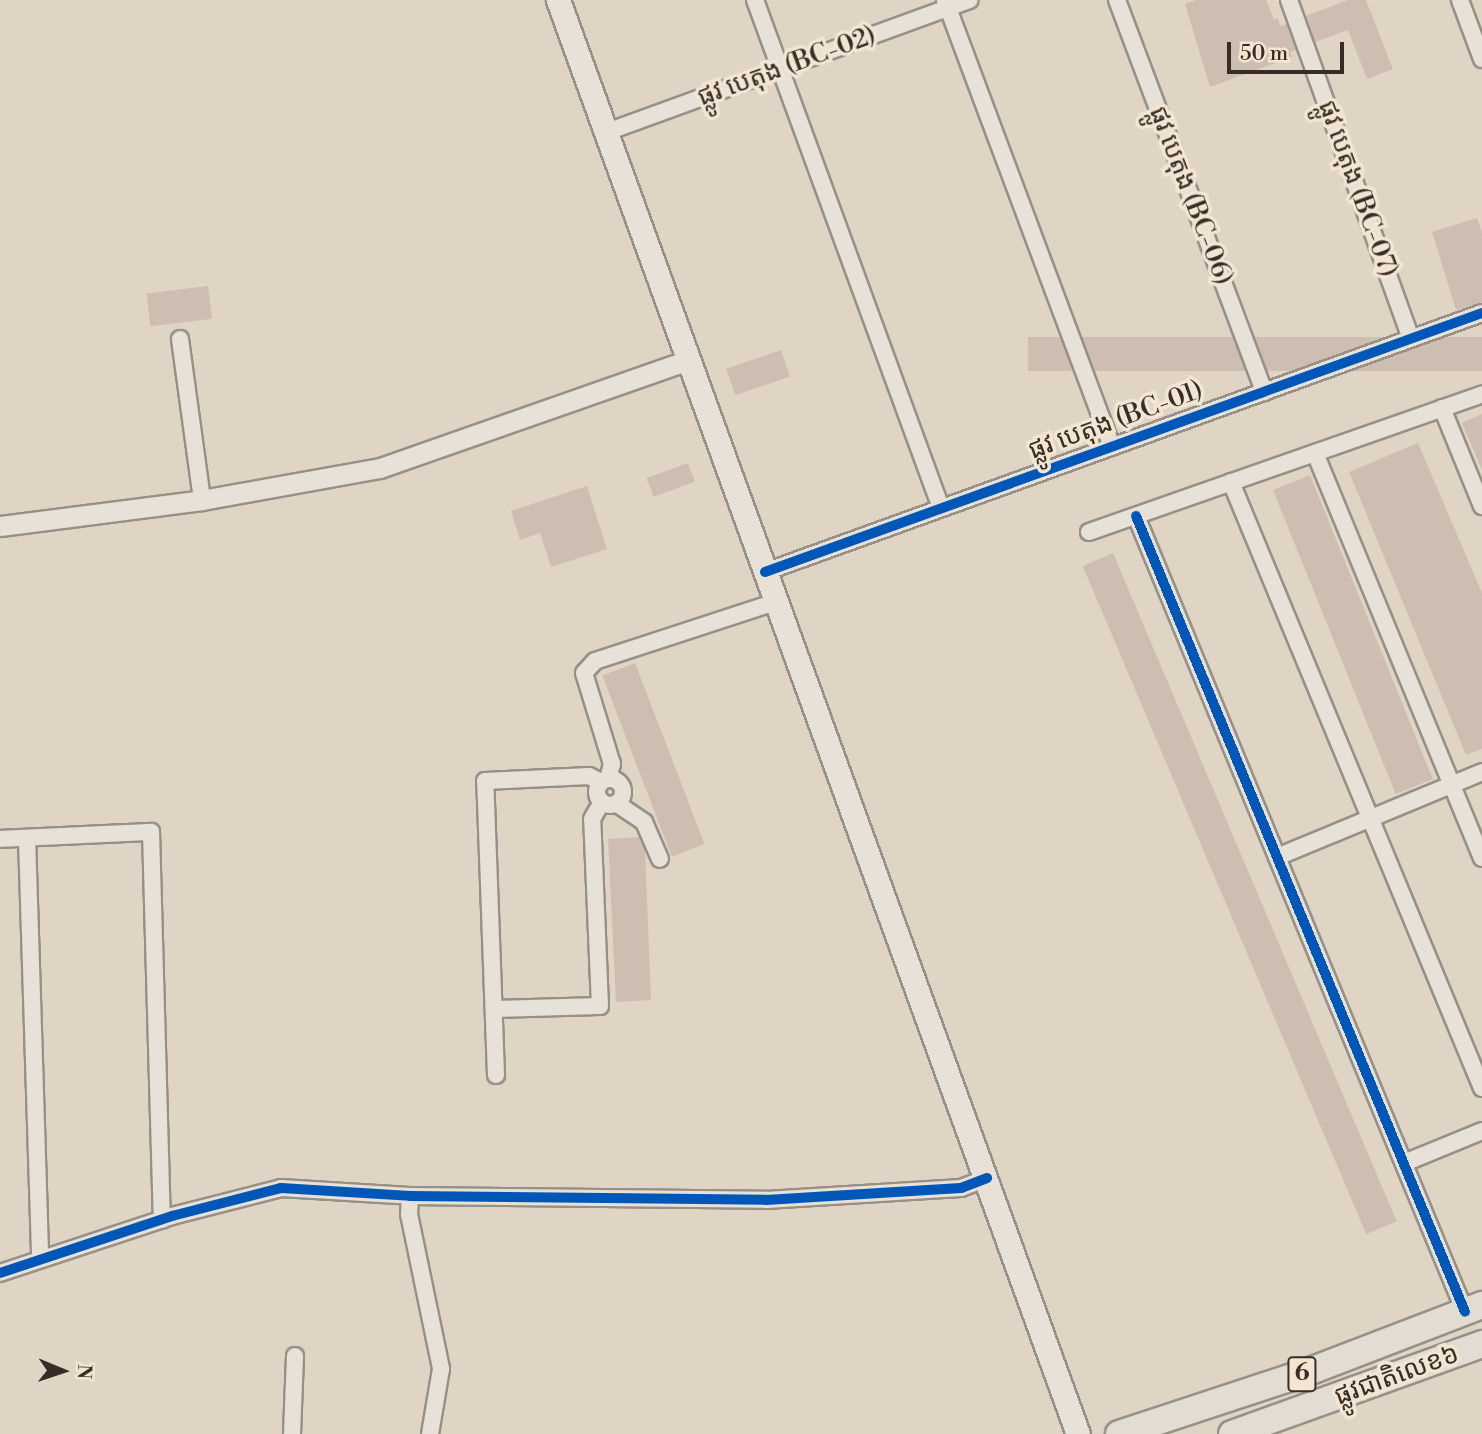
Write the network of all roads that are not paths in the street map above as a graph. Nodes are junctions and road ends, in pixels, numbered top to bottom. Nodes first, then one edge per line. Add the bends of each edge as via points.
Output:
1 (558, 0) edge
2 (755, 0) edge
3 (970, 0) edge
4 (1117, 0) edge
5 (1289, 0) edge
6 (1460, 0) edge
7 (947, 4) edge
8 (1482, 59) edge
9 (780, 69) junction
10 (604, 133) junction
11 (1482, 313) edge
12 (180, 338) dead end
13 (1411, 338) junction
14 (689, 360) junction
15 (1264, 391) junction
16 (1482, 394) edge
17 (1442, 408) junction
18 (1112, 446) junction
19 (1315, 453) junction
20 (1231, 482) junction
21 (202, 500) junction
22 (1482, 506) edge
23 (941, 508) junction
24 (1136, 516) junction
25 (0, 526) edge
26 (1089, 533) dead end
27 (765, 572) junction
28 (776, 602) junction
29 (1482, 772) edge
30 (605, 781) junction
31 (1451, 784) junction
32 (609, 803) junction
33 (1368, 819) junction
34 (27, 838) junction
35 (0, 839) edge
36 (1277, 857) junction
37 (1482, 858) edge
38 (660, 859) dead end
39 (494, 1009) junction
40 (496, 1075) dead end
41 (1482, 1088) edge
42 (1482, 1131) edge
43 (1404, 1163) junction
44 (988, 1178) junction
45 (410, 1196) junction
46 (162, 1220) junction
47 (40, 1259) junction
48 (0, 1273) edge
49 (1474, 1309) edge
50 (1482, 1344) edge
51 (295, 1356) dead end
52 (292, 1434) edge
53 (430, 1434) edge
54 (1078, 1434) edge
55 (1119, 1434) edge
56 (1233, 1434) edge

1 - 10 main road
2 - 9 street
3 - 7 street, ផ្លូវ បេតុង (BC-02)
4 - 15 street, ផ្លូវ បេតុង (BC-06)
5 - 13 street, ផ្លូវ បេតុង (BC-07)
6 - 8 street
7 - 9 street, ផ្លូវ បេតុង (BC-02)
7 - 18 street
9 - 10 street, ផ្លូវ បេតុង (BC-02)
9 - 23 street
10 - 14 main road
11 - 13 street, ផ្លូវ បេតុង (BC-01)
12 - 21 street
13 - 15 street, ផ្លូវ បេតុង (BC-01)
14 - 21 street via 380,468
14 - 27 main road
15 - 18 street, ផ្លូវ បេតុង (BC-01)
16 - 17 street
17 - 19 street
17 - 22 street
18 - 23 street, ផ្លូវ បេតុង (BC-01)
19 - 20 street
19 - 31 street
20 - 24 street
20 - 33 street
21 - 25 street
23 - 27 street, ផ្លូវ បេតុង (BC-01)
24 - 26 street
24 - 36 street
27 - 28 main road
28 - 30 street via 595,661 589,667 585,681 612,764
28 - 44 main road
29 - 31 street
30 - 32 street via 597,793
30 - 32 street via 622,788
30 - 39 street via 589,776 485,781
31 - 33 street
31 - 37 street
32 - 38 street via 644,821
32 - 39 street via 592,820 600,1006
33 - 36 street
33 - 41 street
34 - 35 street
34 - 46 street via 145,829 153,837
34 - 47 street
36 - 43 street
39 - 40 street
42 - 43 street
43 - 49 street
44 - 45 street via 961,1188 766,1200
44 - 54 main road
45 - 46 street via 281,1188
45 - 53 street via 409,1214 441,1369
46 - 47 street
47 - 48 street
49 - 55 highway, ផ្លូវជាតិលេខ៦ / 6 via 1305,1373
50 - 56 highway, ផ្លូវជាតិលេខ៦ / 6
51 - 52 street

